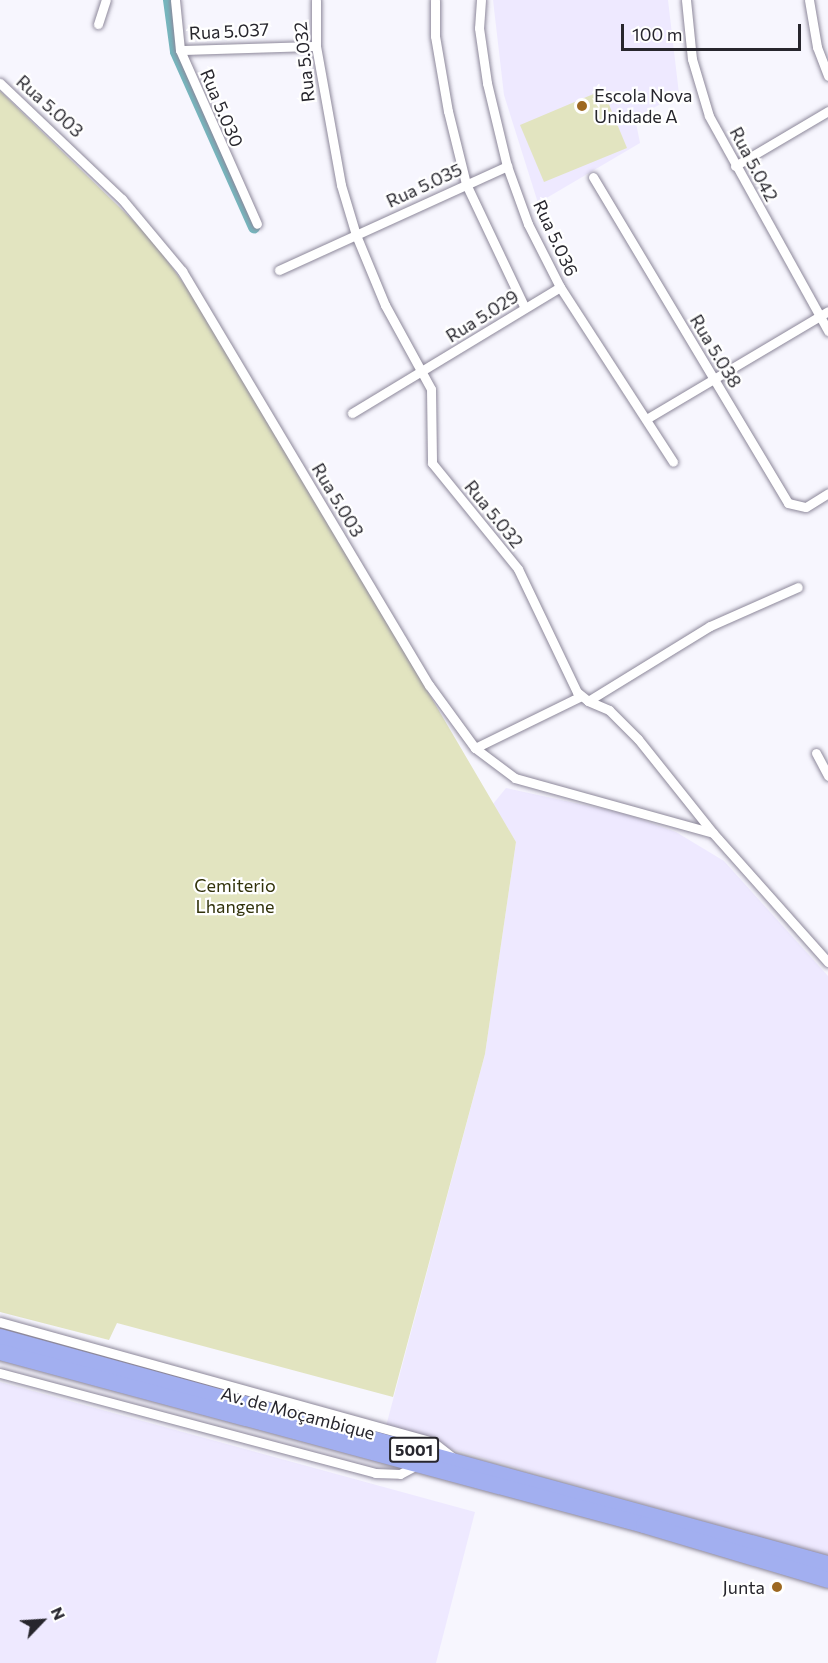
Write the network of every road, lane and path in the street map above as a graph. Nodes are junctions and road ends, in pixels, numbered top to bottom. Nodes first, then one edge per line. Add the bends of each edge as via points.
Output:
1 (106, 0) edge
2 (176, 0) edge
3 (316, 0) edge
4 (435, 0) edge
5 (481, 0) edge
6 (686, 0) edge
7 (809, 0) edge
8 (98, 24) dead end
9 (316, 46) junction
10 (180, 50) junction
11 (828, 76) edge
12 (0, 83) edge
13 (828, 111) edge
14 (507, 166) junction
15 (735, 166) junction
16 (593, 177) dead end
17 (466, 184) junction
18 (257, 224) dead end
19 (356, 235) junction
20 (279, 270) dead end
21 (560, 287) junction
22 (525, 308) junction
23 (828, 311) edge
24 (819, 316) junction
25 (828, 331) edge
26 (422, 373) junction
27 (714, 380) junction
28 (352, 413) dead end
29 (648, 418) junction
30 (673, 462) dead end
31 (828, 493) edge
32 (798, 587) dead end
33 (584, 699) junction
34 (475, 748) junction
35 (816, 753) dead end
36 (828, 776) edge
37 (713, 833) junction
38 (828, 962) edge
39 (0, 1322) edge
40 (0, 1336) edge
41 (0, 1352) edge
42 (0, 1373) edge
43 (458, 1462) junction
44 (417, 1465) junction
45 (828, 1563) edge
46 (828, 1580) edge

1 - 8 street
2 - 10 street, Rua 5.030
3 - 9 street, Rua 5.032
4 - 17 street via 435,36
5 - 14 street, Rua 5.036 via 487,83
6 - 15 street, Rua 5.042 via 692,59 710,116
7 - 11 street via 817,47
9 - 10 street, Rua 5.037
9 - 19 street, Rua 5.032 via 329,133
10 - 18 street, Rua 5.030
12 - 34 street, Rua 5.003 via 122,199 182,271 429,685
13 - 15 street
14 - 17 street, Rua 5.035
14 - 21 street, Rua 5.036 via 528,224
15 - 24 street, Rua 5.042
16 - 27 street, Rua 5.038
17 - 19 street, Rua 5.035
17 - 22 street
19 - 20 street, Rua 5.035
19 - 26 street, Rua 5.032 via 385,305
21 - 22 street, Rua 5.029
21 - 29 street, Rua 5.036
22 - 26 street, Rua 5.029
23 - 24 street
24 - 25 street, Rua 5.042
24 - 27 street
26 - 28 street, Rua 5.029
26 - 33 street, Rua 5.032 via 434,404 432,464 518,569
27 - 29 street
27 - 31 street, Rua 5.038 via 788,503 806,507
29 - 30 street, Rua 5.036
32 - 33 street via 710,626
33 - 34 street
33 - 37 street via 609,710 638,739
34 - 37 street, Rua 5.003 via 515,778
35 - 36 street
37 - 38 street
39 - 43 street via 433,1442
40 - 43 highway, Av. de Moçambique / 5001
41 - 44 highway, Av. de Moçambique / 5001
42 - 44 street via 387,1476
43 - 45 highway, Av. de Moçambique / 5001
44 - 46 highway, Av. de Moçambique / 5001 via 644,1525

